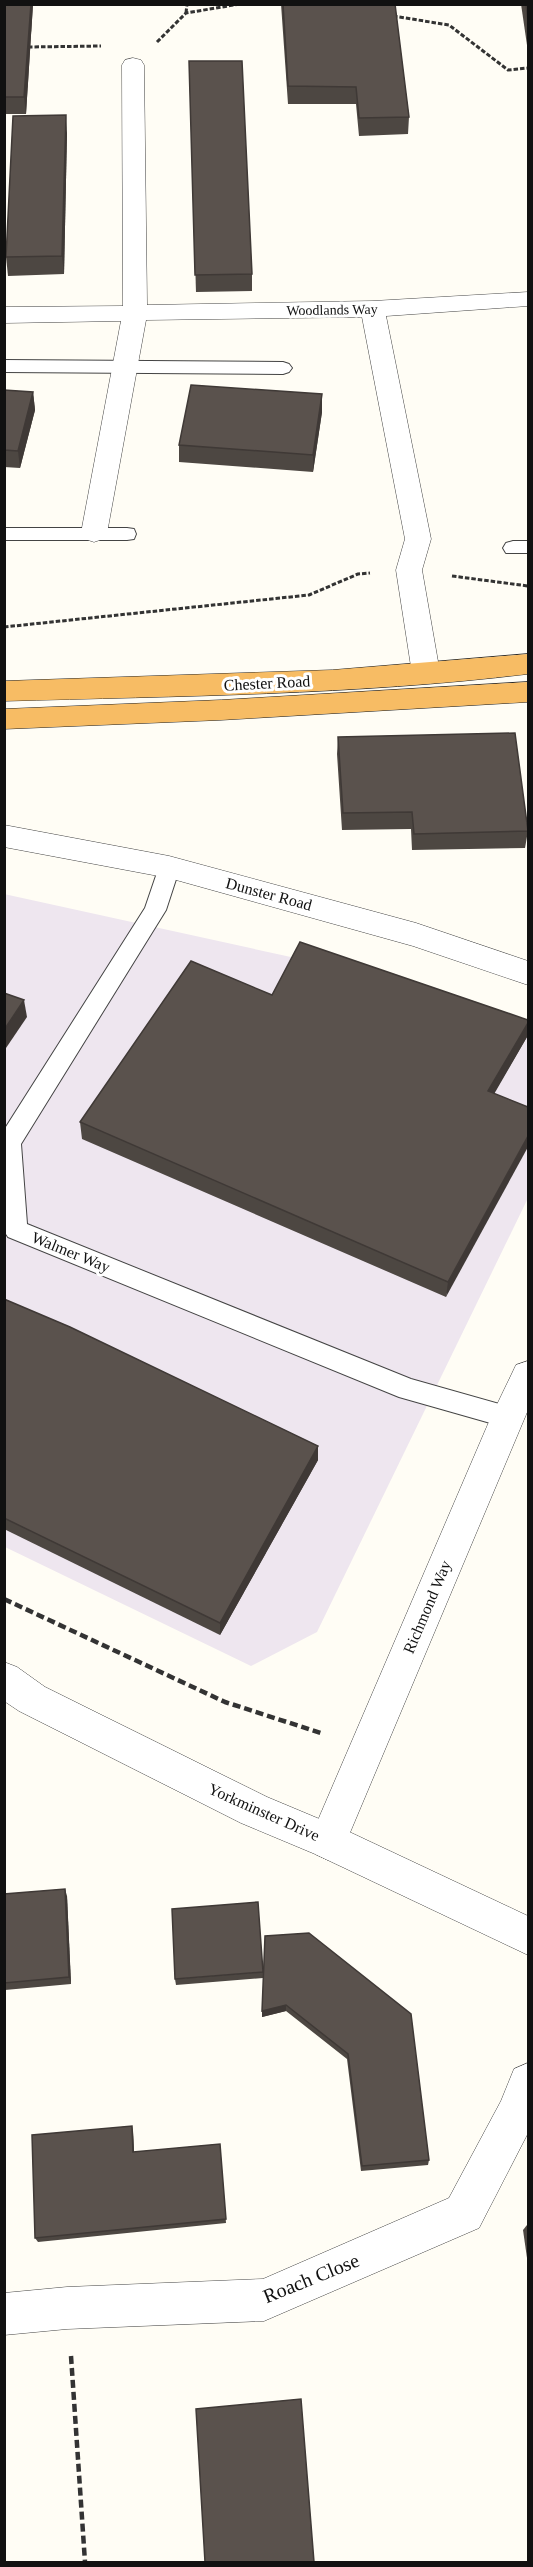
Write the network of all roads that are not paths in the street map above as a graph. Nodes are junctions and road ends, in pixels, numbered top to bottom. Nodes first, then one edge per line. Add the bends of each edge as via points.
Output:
1 (133, 65) dead end
2 (528, 298) edge
3 (373, 309) junction
4 (135, 313) junction
5 (4, 315) edge
6 (4, 366) edge
7 (125, 367) junction
8 (283, 368) dead end
9 (94, 533) junction
10 (4, 534) edge
11 (127, 534) dead end
12 (528, 664) edge
13 (426, 674) junction
14 (4, 691) edge
15 (528, 692) edge
16 (4, 719) edge
17 (4, 836) edge
18 (169, 867) junction
19 (528, 973) edge
20 (528, 1376) edge
21 (518, 1422) edge
22 (4, 1679) edge
23 (328, 1840) junction
24 (528, 1936) edge
25 (528, 2083) edge
26 (4, 2314) edge

1 - 4 street
2 - 3 street, Woodlands Way
3 - 4 street, Woodlands Way
3 - 13 street via 418,539 409,570
4 - 5 street, Woodlands Way
4 - 7 street
6 - 7 lane
7 - 8 lane
7 - 9 street
9 - 10 lane
9 - 11 lane
12 - 13 highway, Chester Road
13 - 14 highway, Chester Road
15 - 16 highway, Chester Road
17 - 18 street, Dunster Road
18 - 19 street, Dunster Road via 416,935
18 - 21 lane, Walmer Way via 155,910 9,1143 16,1230 408,1389
20 - 21 street, Richmond Way
21 - 23 street, Richmond Way
22 - 23 street, Yorkminster Drive via 32,1699 254,1810
23 - 24 street, Yorkminster Drive
25 - 26 street, Roach Close via 518,2111 464,2213 264,2300

